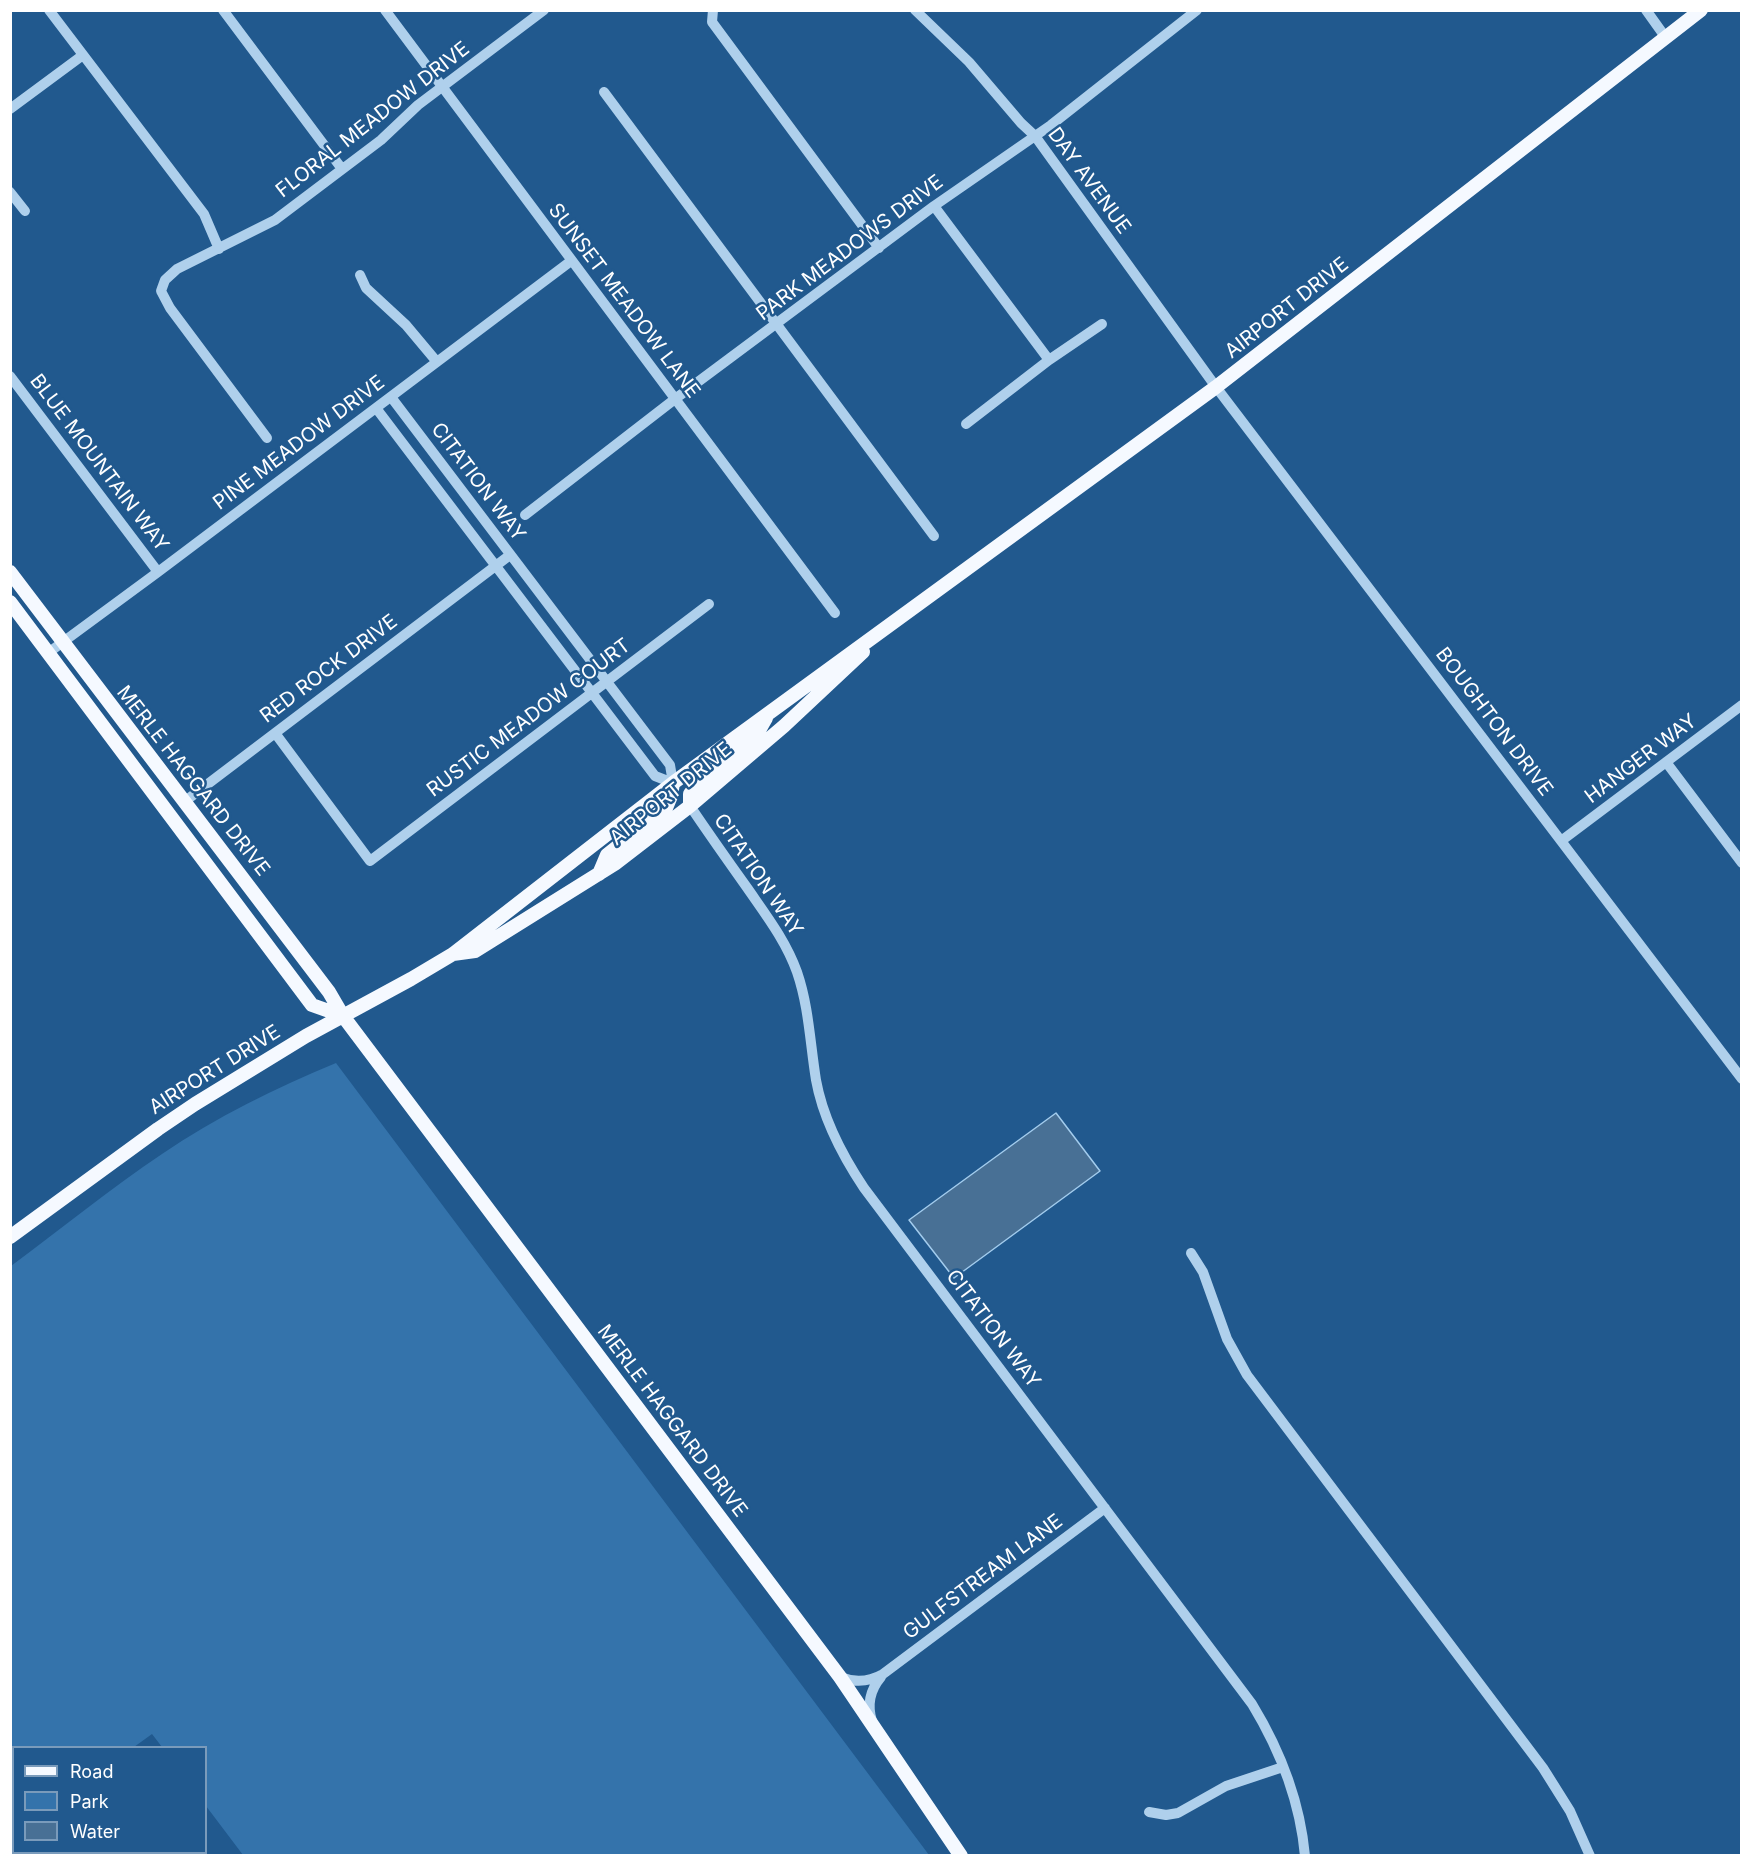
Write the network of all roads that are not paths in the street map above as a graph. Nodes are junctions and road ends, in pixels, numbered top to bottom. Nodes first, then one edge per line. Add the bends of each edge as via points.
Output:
1 (50, 10) edge
2 (223, 10) edge
3 (385, 10) edge
4 (544, 10) edge
5 (713, 10) edge
6 (915, 10) edge
7 (1197, 10) edge
8 (1646, 10) edge
9 (1701, 10) edge
10 (1666, 38) junction
11 (83, 55) junction
12 (442, 87) junction
13 (604, 92) dead end
14 (10, 109) edge
15 (1035, 136) junction
16 (342, 169) junction
17 (10, 192) edge
18 (934, 206) junction
19 (25, 211) dead end
20 (879, 248) junction
21 (219, 249) junction
22 (571, 261) junction
23 (360, 275) dead end
24 (1102, 324) dead end
25 (777, 325) junction
26 (1049, 360) junction
27 (437, 362) junction
28 (10, 376) edge
29 (1216, 387) junction
30 (391, 397) junction
31 (675, 399) junction
32 (376, 408) junction
33 (966, 424) dead end
34 (267, 438) dead end
35 (525, 515) dead end
36 (934, 536) dead end
37 (510, 555) junction
38 (496, 566) junction
39 (10, 572) edge
40 (158, 572) junction
41 (10, 602) edge
42 (709, 604) dead end
43 (835, 614) dead end
44 (888, 626) junction
45 (63, 642) junction
46 (48, 652) junction
47 (606, 681) junction
48 (591, 692) junction
49 (1742, 705) edge
50 (769, 713) junction
51 (275, 733) junction
52 (1666, 762) junction
53 (673, 783) junction
54 (184, 802) junction
55 (690, 806) junction
56 (1562, 841) junction
57 (1742, 863) edge
58 (599, 874) junction
59 (453, 954) junction
60 (343, 1016) junction
61 (1742, 1080) edge
62 (10, 1237) edge
63 (1191, 1253) dead end
64 (1105, 1508) junction
65 (883, 1674) junction
66 (840, 1677) junction
67 (875, 1728) junction
68 (1283, 1767) junction
69 (1149, 1812) dead end
70 (961, 1856) edge
71 (1305, 1856) edge
72 (1590, 1856) edge

1 - 11 street
2 - 16 street
3 - 12 street, SUNSET MEADOW LANE
4 - 12 street, FLORAL MEADOW DRIVE
5 - 20 street via 712,22
6 - 15 street, DAY AVENUE via 969,62
7 - 15 street, PARK MEADOWS DRIVE
8 - 10 street
9 - 10 main road, AIRPORT DRIVE
10 - 29 main road, AIRPORT DRIVE
11 - 14 street
11 - 21 street via 204,214
12 - 16 street, FLORAL MEADOW DRIVE
12 - 22 street, SUNSET MEADOW LANE
13 - 25 street
15 - 18 street, PARK MEADOWS DRIVE
15 - 29 street, DAY AVENUE
16 - 21 street, FLORAL MEADOW DRIVE via 266,225
17 - 19 street
18 - 20 street, PARK MEADOWS DRIVE
18 - 26 street
20 - 25 street, PARK MEADOWS DRIVE
21 - 34 street, FLORAL MEADOW DRIVE via 177,270 165,280 161,291
22 - 27 street, PINE MEADOW DRIVE
22 - 31 street, SUNSET MEADOW LANE
23 - 27 street via 366,288 406,325
24 - 26 street
25 - 31 street, PARK MEADOWS DRIVE
25 - 36 street
26 - 33 street
27 - 30 street, PINE MEADOW DRIVE
28 - 40 street, BLUE MOUNTAIN WAY
29 - 44 main road, AIRPORT DRIVE
29 - 56 street, BOUGHTON DRIVE
30 - 32 street, PINE MEADOW DRIVE
30 - 37 street, CITATION WAY
31 - 35 street, PARK MEADOWS DRIVE
31 - 43 street, SUNSET MEADOW LANE
32 - 38 street, CITATION WAY
32 - 40 street, PINE MEADOW DRIVE
37 - 38 street, RED ROCK DRIVE
37 - 47 street, CITATION WAY
38 - 48 street, CITATION WAY
38 - 51 street, RED ROCK DRIVE
39 - 45 main road, MERLE HAGGARD DRIVE
40 - 45 street, PINE MEADOW DRIVE
41 - 46 main road, MERLE HAGGARD DRIVE
42 - 47 street, RUSTIC MEADOW COURT
44 - 50 main road, AIRPORT DRIVE
44 - 55 main road, AIRPORT DRIVE via 843,673
45 - 46 street, PINE MEADOW DRIVE
45 - 54 main road, MERLE HAGGARD DRIVE
46 - 60 main road, MERLE HAGGARD DRIVE via 312,1005
47 - 48 street, RUSTIC MEADOW COURT
47 - 53 street, CITATION WAY via 669,765
48 - 51 street, RUSTIC MEADOW COURT via 370,861
48 - 53 street, CITATION WAY via 655,777
49 - 52 street, HANGER WAY
50 - 53 main road, AIRPORT DRIVE
50 - 55 main road via 753,741 696,786 690,794
51 - 54 street, RED ROCK DRIVE
52 - 56 street, HANGER WAY
52 - 57 street
53 - 58 main road via 666,808 607,855
53 - 59 main road, AIRPORT DRIVE
54 - 60 main road, MERLE HAGGARD DRIVE via 329,992
55 - 58 main road, AIRPORT DRIVE
55 - 64 street, CITATION WAY via 791,957 808,1012 820,1097 834,1136 855,1174
56 - 61 street, BOUGHTON DRIVE
58 - 59 main road, AIRPORT DRIVE via 475,951
59 - 60 main road, AIRPORT DRIVE
60 - 62 main road, AIRPORT DRIVE via 158,1129
60 - 66 main road, MERLE HAGGARD DRIVE
63 - 72 street via 1203,1272 1227,1339 1247,1375 1543,1768 1570,1812
64 - 65 street, GULFSTREAM LANE
64 - 68 street, CITATION WAY via 1247,1698
65 - 66 street, GULFSTREAM LANE via 860,1682
65 - 67 street, GULFSTREAM LANE via 870,1696 870,1716
66 - 67 main road, MERLE HAGGARD DRIVE
67 - 70 main road, MERLE HAGGARD DRIVE
68 - 69 street via 1226,1786 1178,1813
68 - 71 street, CITATION WAY

